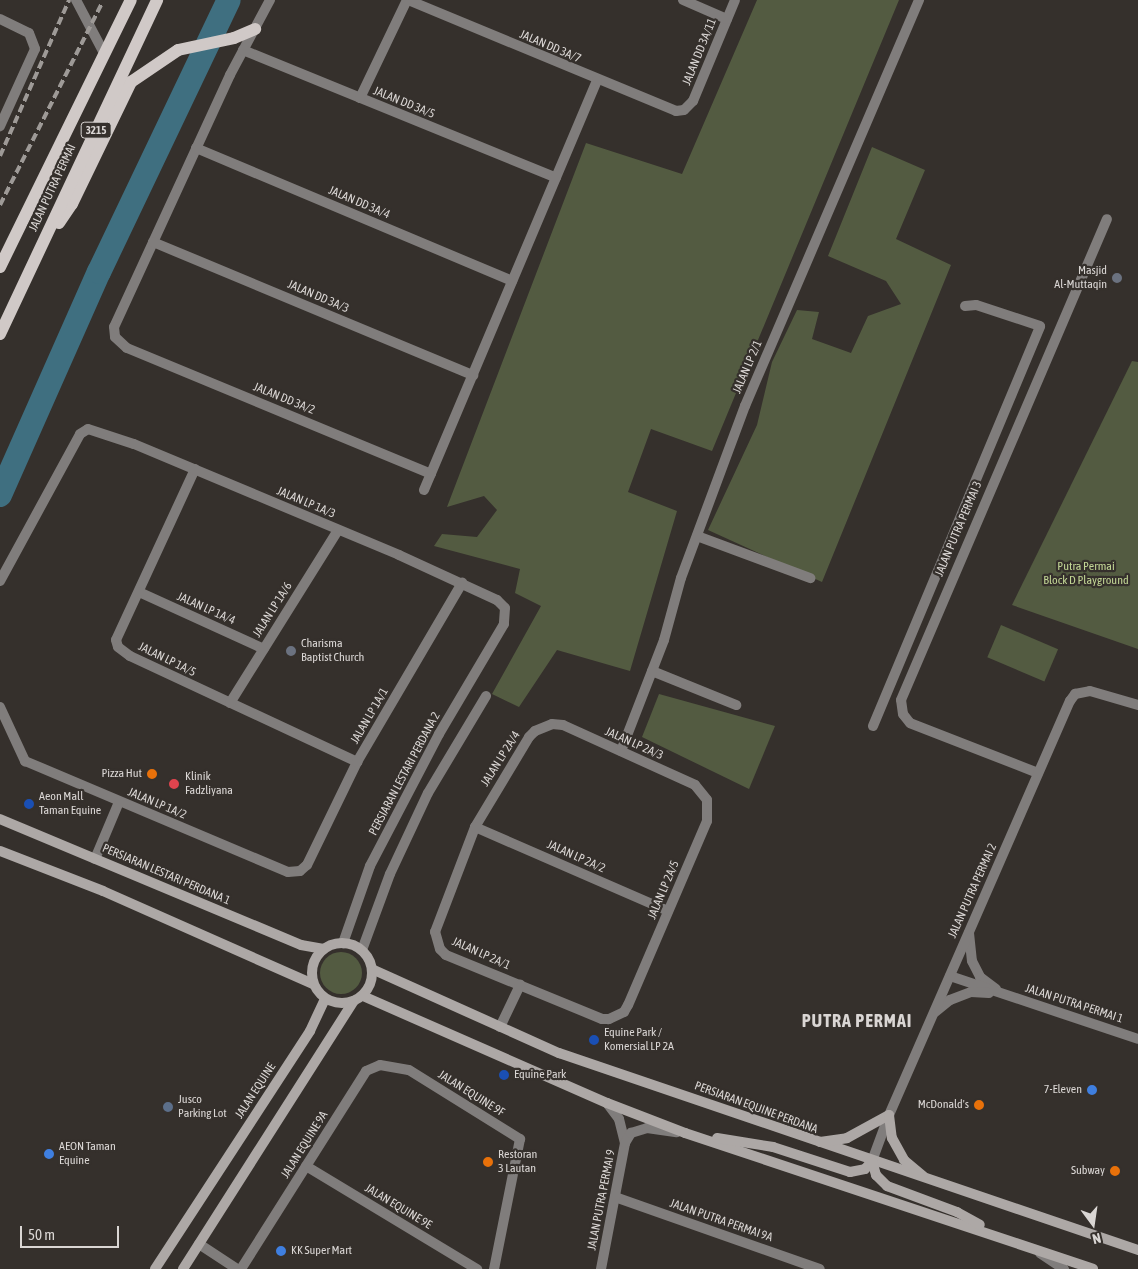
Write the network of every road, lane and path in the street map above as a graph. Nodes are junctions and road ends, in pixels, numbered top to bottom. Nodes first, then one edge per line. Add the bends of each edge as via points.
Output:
1 (76, 0) edge
2 (131, 0) edge
3 (157, 0) edge
4 (270, 0) edge
5 (407, 0) edge
6 (683, 0) edge
7 (734, 0) edge
8 (919, 0) edge
9 (0, 19) edge
10 (727, 19) junction
11 (255, 29) junction
12 (243, 50) junction
13 (104, 52) junction
14 (597, 81) junction
15 (360, 98) junction
16 (684, 110) joint
17 (0, 126) edge
18 (196, 148) junction
19 (556, 178) junction
20 (1107, 219) dead end
21 (153, 242) junction
22 (34, 261) junction
23 (0, 267) edge
24 (512, 281) junction
25 (965, 306) dead end
26 (0, 334) edge
27 (473, 375) junction
28 (195, 469) junction
29 (431, 474) junction
30 (424, 490) dead end
31 (338, 530) junction
32 (697, 536) junction
33 (810, 578) dead end
34 (0, 581) edge
35 (462, 583) junction
36 (138, 592) junction
37 (504, 624) joint
38 (264, 649) junction
39 (652, 671) junction
40 (486, 696) dead end
41 (230, 703) junction
42 (736, 704) dead end
43 (1138, 705) edge
44 (0, 707) edge
45 (563, 725) joint
46 (873, 726) dead end
47 (621, 751) junction
48 (357, 762) junction
49 (1038, 773) junction
50 (695, 785) joint
51 (119, 802) junction
52 (0, 819) edge
53 (474, 827) junction
54 (0, 851) edge
55 (95, 859) junction
56 (307, 865) joint
57 (668, 911) junction
58 (969, 932) junction
59 (343, 943) junction
60 (324, 948) junction
61 (362, 950) junction
62 (374, 970) junction
63 (950, 976) junction
64 (313, 984) junction
65 (520, 986) junction
66 (1003, 994) junction
67 (358, 998) junction
68 (326, 999) junction
69 (628, 1005) joint
70 (934, 1012) junction
71 (500, 1027) junction
72 (1138, 1039) edge
73 (409, 1070) joint
74 (607, 1103) junction
75 (889, 1115) junction
76 (685, 1133) junction
77 (701, 1137) junction
78 (625, 1142) junction
79 (816, 1143) junction
80 (872, 1161) junction
81 (306, 1166) junction
82 (928, 1180) junction
83 (615, 1197) junction
84 (996, 1235) junction
85 (199, 1244) junction
86 (1035, 1249) junction
87 (1138, 1250) edge
88 (155, 1269) edge
89 (183, 1269) edge
90 (239, 1269) edge
91 (477, 1269) edge
92 (494, 1269) edge
93 (601, 1269) edge
94 (820, 1269) edge
95 (1064, 1269) edge
96 (1093, 1269) edge

1 - 13 street
2 - 13 main road, JALAN PUTRA PERMAI / 3215
3 - 22 main road, JALAN PUTRA PERMAI / 3215
4 - 11 street
5 - 14 street, JALAN DD 3A/7
5 - 15 street
6 - 10 street
7 - 10 street, JALAN DD 3A/11
8 - 32 street, JALAN LP 2/1 via 749,397
9 - 17 street via 29,33 35,49
10 - 16 street, JALAN DD 3A/11 via 693,102
11 - 12 street
11 - 22 main road via 234,38 178,50 131,82 72,204
12 - 15 street, JALAN DD 3A/5
12 - 18 street
13 - 23 main road, JALAN PUTRA PERMAI / 3215
14 - 16 street, JALAN DD 3A/7 via 673,110
14 - 19 street
15 - 19 street, JALAN DD 3A/5
18 - 21 street
18 - 24 street, JALAN DD 3A/4
19 - 24 street
20 - 49 street, JALAN PUTRA PERMAI 3 via 901,700 903,714 910,723
21 - 27 street, JALAN DD 3A/3
21 - 29 street, JALAN DD 3A/2 via 114,327 115,337 128,348
22 - 26 main road, JALAN PUTRA PERMAI / 3215
24 - 27 street
25 - 46 street via 976,305 1040,326
27 - 29 street
28 - 31 street, JALAN LP 1A/3
28 - 34 street, JALAN LP 1A/3 via 101,431 88,429 80,434
28 - 36 street, JALAN LP 1A/5
29 - 30 street
31 - 35 street, JALAN LP 1A/3
31 - 38 street, JALAN LP 1A/6
32 - 33 street
32 - 39 street, JALAN LP 2/1
35 - 37 street, JALAN LP 1A/3 via 497,600 505,608
35 - 48 street, JALAN LP 1A/1
36 - 38 street, JALAN LP 1A/4
36 - 41 street, JALAN LP 1A/5 via 116,640 118,647 130,656
37 - 59 street, PERSIARAN LESTARI PERDANA 2 via 439,734 370,866
38 - 41 street, JALAN LP 1A/6
39 - 42 street
39 - 47 street, JALAN LP 2/1
40 - 61 street via 428,793 390,874
41 - 48 street, JALAN LP 1A/5
43 - 49 street, JALAN PUTRA PERMAI 2 via 1090,691 1075,694
44 - 51 street, JALAN LP 1A/2 via 23,759
45 - 47 street, JALAN LP 2A/3
45 - 53 street, JALAN LP 2A/4 via 543,726 528,737
47 - 50 street, JALAN LP 2A/3
48 - 56 street, JALAN LP 1A/1
49 - 58 street, JALAN PUTRA PERMAI 2
50 - 57 street, JALAN LP 2A/5 via 707,800 707,821
51 - 55 street
51 - 56 street, JALAN LP 1A/2 via 288,872 300,871
52 - 55 street, PERSIARAN LESTARI PERDANA 1
53 - 57 street, JALAN LP 2A/2
53 - 65 street, JALAN LP 2A/1 via 436,923 437,940 446,955
54 - 64 street via 103,891
55 - 60 street, PERSIARAN LESTARI PERDANA 1 via 301,945
57 - 69 street, JALAN LP 2A/5
58 - 63 street, JALAN PUTRA PERMAI 2
58 - 66 street, JALAN PUTRA PERMAI 1 via 972,961 980,977
59 - 60 street
59 - 61 street
60 - 64 street via 312,964
61 - 62 street
62 - 67 street via 372,984
62 - 71 street, PERSIARAN EQUINE PERDANA
63 - 66 street, JALAN PUTRA PERMAI 1
63 - 70 street, JALAN PUTRA PERMAI 2
64 - 68 street
65 - 69 street, JALAN LP 2A/1 via 602,1019 617,1016
65 - 71 street
66 - 70 street, JALAN PUTRA PERMAI 1 via 971,992 950,1000
66 - 72 street, JALAN PUTRA PERMAI 1
67 - 68 street via 334,1002
67 - 74 street
67 - 85 street
68 - 88 street, JALAN EQUINE via 310,1031
70 - 75 street, JALAN PUTRA PERMAI 2
71 - 79 street, PERSIARAN EQUINE PERDANA via 559,1053
73 - 81 street, JALAN EQUINE 9A via 380,1065 366,1071
73 - 92 street, JALAN EQUINE 9F via 520,1139
74 - 76 street
74 - 78 street via 619,1118
75 - 79 street via 847,1138
75 - 80 street, JALAN PUTRA PERMAI 2
75 - 82 street via 892,1138 904,1160
76 - 77 street
76 - 78 street, JALAN PUTRA PERMAI 9 via 647,1128 631,1133
77 - 80 street via 750,1141 850,1172 865,1169
77 - 84 street
78 - 83 street, JALAN PUTRA PERMAI 9
79 - 80 street, PERSIARAN EQUINE PERDANA
80 - 82 street, PERSIARAN EQUINE PERDANA
80 - 84 street via 876,1175 887,1186 957,1212
81 - 90 street, JALAN EQUINE 9A
81 - 91 street, JALAN EQUINE 9E
82 - 87 street, PERSIARAN EQUINE PERDANA
83 - 93 street, JALAN PUTRA PERMAI 9
83 - 94 street, JALAN PUTRA PERMAI 9A
84 - 86 street
85 - 89 street
85 - 90 street
86 - 95 street
86 - 96 street

